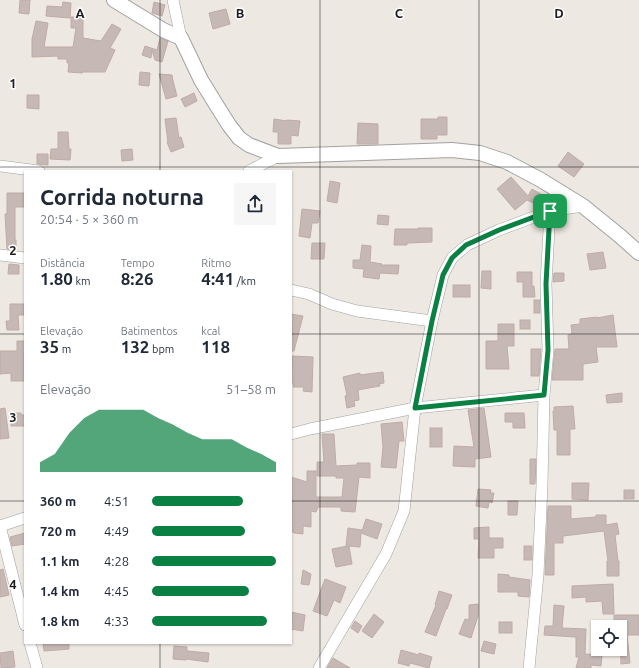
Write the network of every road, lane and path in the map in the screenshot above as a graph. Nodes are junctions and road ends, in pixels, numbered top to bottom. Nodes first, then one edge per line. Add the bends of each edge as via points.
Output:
1 (114, 0) edge
2 (172, 1) edge
3 (181, 38) junction
4 (278, 156) junction
5 (0, 166) edge
6 (31, 170) edge
7 (251, 170) edge
8 (583, 206) junction
9 (550, 211) junction
10 (639, 253) edge
11 (0, 255) edge
12 (24, 258) edge
13 (292, 290) edge
14 (432, 321) junction
15 (544, 395) junction
16 (415, 408) junction
17 (292, 434) edge
18 (24, 518) edge
19 (24, 622) edge
20 (30, 644) edge
21 (37, 668) edge
22 (319, 668) edge
23 (529, 668) edge

1 - 3 street
2 - 3 street
3 - 4 street via 201,80 239,138 250,146
4 - 7 street
4 - 8 street via 452,150 480,153 507,162
5 - 6 street
8 - 9 street
8 - 10 street
9 - 14 street via 466,245 452,258 443,275
9 - 15 street via 546,284 548,350
11 - 12 street
13 - 14 street via 357,311
14 - 16 street
15 - 16 street
15 - 23 street via 538,575
16 - 17 street
16 - 22 street via 404,511 386,554
18 - 19 street via 0,526
20 - 21 street

